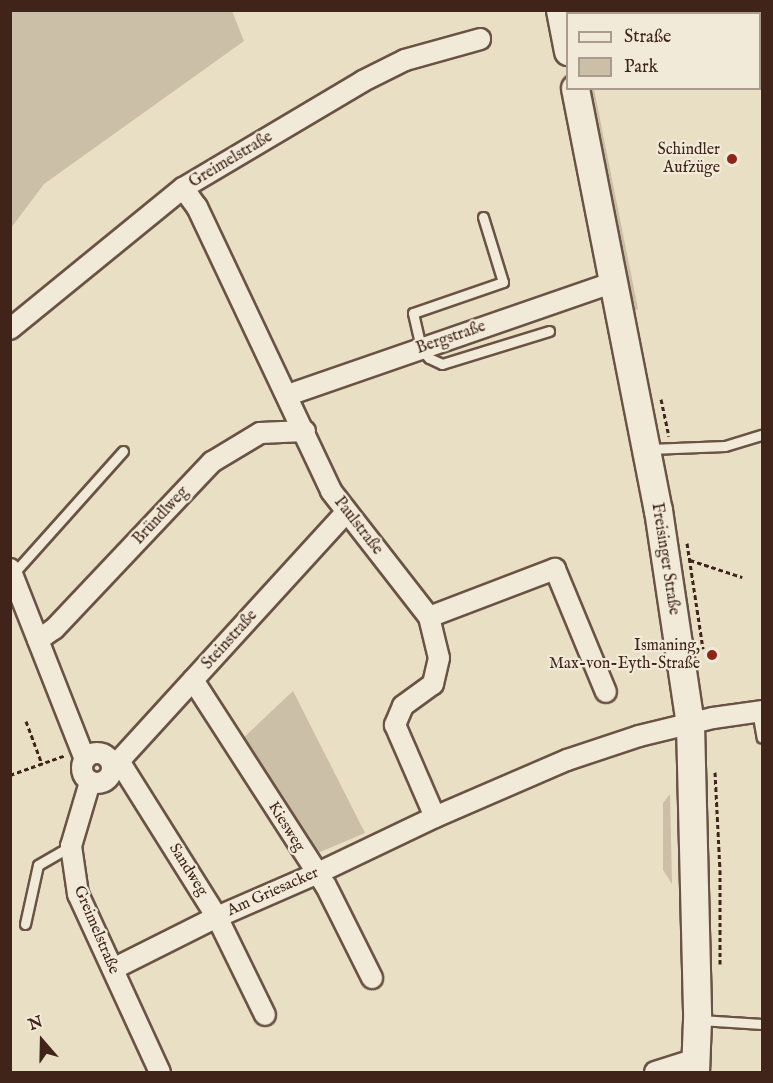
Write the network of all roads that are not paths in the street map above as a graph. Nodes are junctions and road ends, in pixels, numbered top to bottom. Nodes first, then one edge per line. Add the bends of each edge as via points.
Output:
1 (560, 10) edge
2 (480, 39) dead end
3 (566, 45) edge
4 (575, 90) edge
5 (183, 188) junction
6 (483, 218) dead end
7 (614, 282) junction
8 (10, 329) edge
9 (549, 331) dead end
10 (421, 349) junction
11 (288, 395) junction
12 (305, 431) junction
13 (762, 435) edge
14 (647, 449) junction
15 (123, 451) dead end
16 (346, 512) junction
17 (12, 572) edge
18 (429, 617) junction
19 (38, 640) junction
20 (193, 680) junction
21 (606, 693) dead end
22 (760, 711) edge
23 (690, 724) junction
24 (762, 738) edge
25 (83, 754) junction
26 (116, 763) junction
27 (90, 782) junction
28 (435, 817) junction
29 (70, 846) junction
30 (316, 874) junction
31 (217, 917) junction
32 (25, 924) dead end
33 (113, 969) junction
34 (372, 978) dead end
35 (265, 1015) dead end
36 (697, 1020) junction
37 (762, 1024) edge
38 (695, 1066) edge
39 (160, 1072) edge
40 (655, 1072) edge

1 - 3 main road
2 - 5 street, Greimelstraße via 405,60 363,81
4 - 7 main road, Freisinger Straße
5 - 8 street, Greimelstraße
5 - 11 street, Paulstraße via 197,207
6 - 10 lane via 503,282 413,314
7 - 10 street, Bergstraße
7 - 14 main road, Freisinger Straße
9 - 10 lane via 442,364
10 - 11 street, Bergstraße
11 - 12 street, Paulstraße
12 - 16 street, Paulstraße via 331,491
12 - 19 street, Bründlweg via 260,433 212,462 54,629
13 - 14 lane via 725,446
14 - 23 main road, Freisinger Straße
15 - 17 lane
16 - 18 street, Paulstraße
16 - 20 street, Steinstraße
17 - 19 street
18 - 21 street via 555,569
18 - 28 street via 439,658 433,684 403,706 395,725
19 - 25 street
20 - 26 street, Steinstraße
20 - 30 street, Kiesweg
22 - 23 street, Am Griesacker
22 - 24 lane
23 - 28 street, Am Griesacker via 567,760
23 - 36 main road, Freisinger Straße
25 - 26 street via 102,754
25 - 27 street via 84,775
26 - 27 street via 108,779
26 - 31 street, Sandweg
27 - 29 street, Greimelstraße
28 - 30 street, Am Griesacker
29 - 32 lane via 38,865
29 - 33 street, Greimelstraße via 78,894
30 - 31 street, Am Griesacker
30 - 34 street, Kiesweg via 326,886
31 - 33 street, Am Griesacker
31 - 35 street, Sandweg
33 - 39 street, Greimelstraße
36 - 37 lane
36 - 38 main road, Freisinger Straße
38 - 40 street

